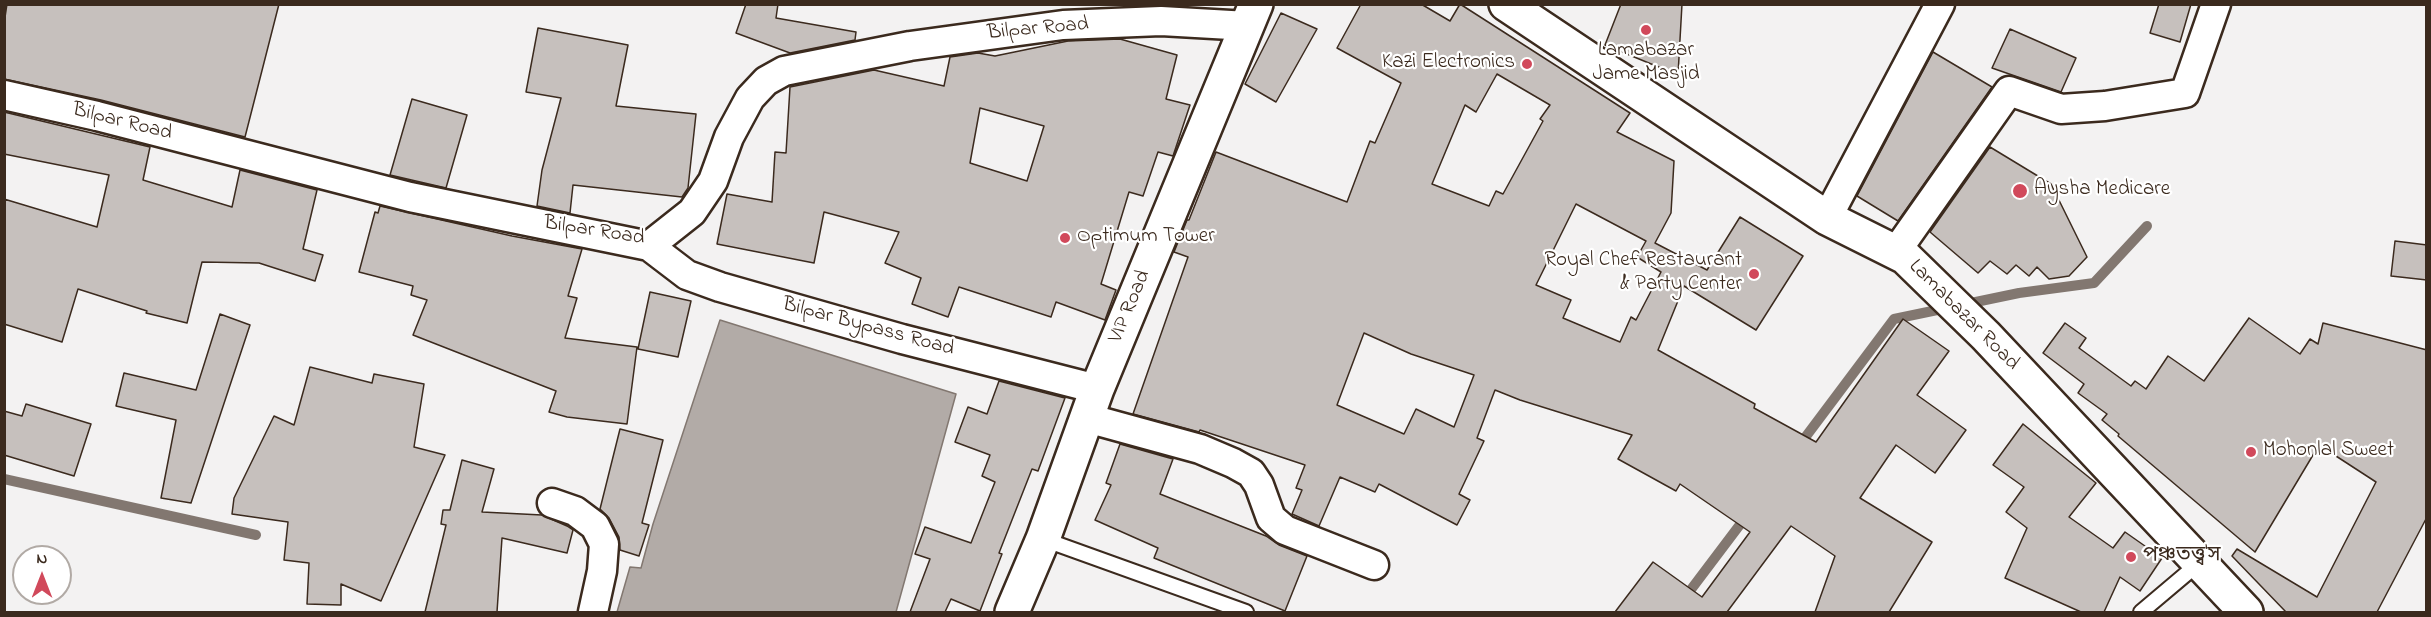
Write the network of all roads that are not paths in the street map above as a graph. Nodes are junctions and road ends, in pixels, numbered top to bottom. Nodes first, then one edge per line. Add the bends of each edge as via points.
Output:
1 (1506, 4) edge
2 (1940, 4) edge
3 (2216, 4) edge
4 (1252, 15) edge
5 (4, 95) edge
6 (1827, 218) junction
7 (649, 246) junction
8 (1900, 255) junction
9 (1092, 403) junction
10 (552, 503) dead end
11 (1042, 539) junction
12 (2199, 563) junction
13 (1374, 565) dead end
14 (593, 612) edge
15 (1012, 612) edge
16 (1246, 612) edge
17 (2141, 612) edge
18 (2246, 612) edge

1 - 6 street, Lamabazar Road
2 - 6 street
3 - 8 street via 2185,93 2061,109 2009,91
4 - 7 street, Bilpar Road via 1063,25 976,35 784,72 766,81 750,98 729,137 713,181 692,212
4 - 9 street, VIP Road
5 - 7 street, Bilpar Road via 410,197
6 - 8 street, Lamabazar Road
7 - 9 street, Bilpar Bypass Road via 687,275 720,287 903,339
8 - 12 street, Lamabazar Road via 1986,336
9 - 11 street, VIP Road
9 - 13 street, Bilpar Bypass Road via 1251,473 1271,518 1285,530
10 - 14 street via 575,511 595,526 604,544
11 - 15 street, VIP Road
11 - 16 lane
12 - 17 lane
12 - 18 street, Lamabazar Road

